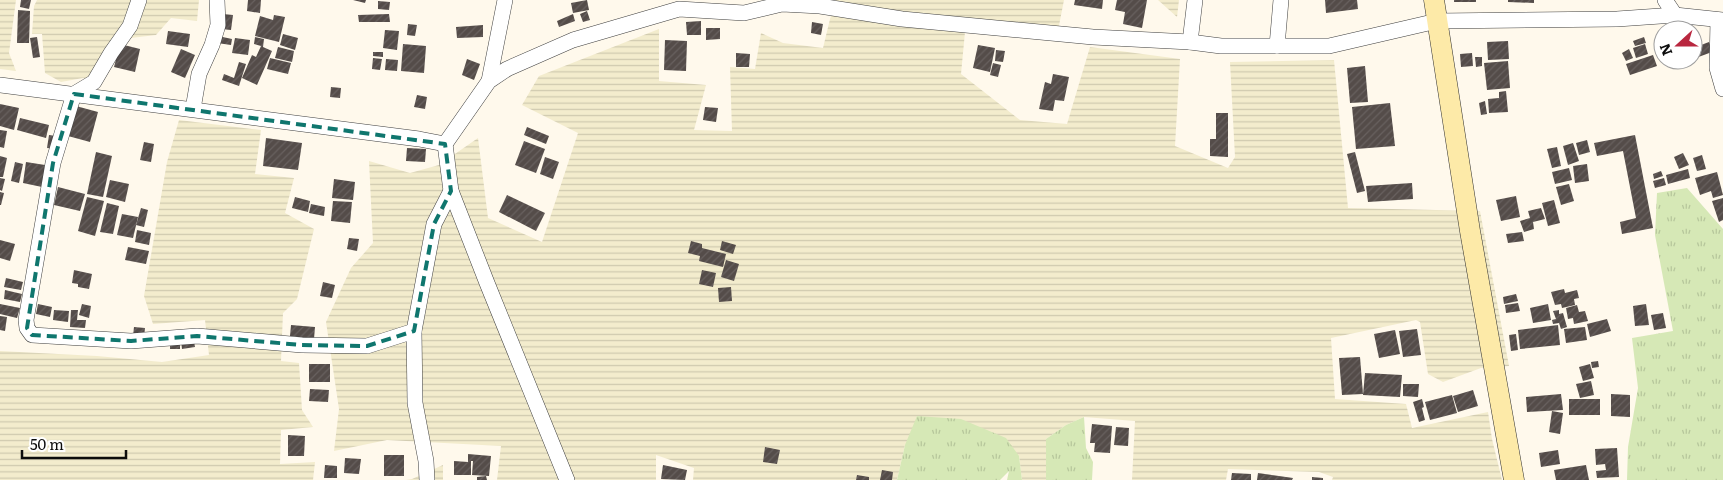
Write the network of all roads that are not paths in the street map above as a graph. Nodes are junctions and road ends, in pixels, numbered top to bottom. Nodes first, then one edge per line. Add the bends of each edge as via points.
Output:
1 (139, 0) edge
2 (217, 0) edge
3 (505, 0) edge
4 (1195, 0) edge
5 (1281, 0) edge
6 (1434, 0) edge
7 (1665, 0) edge
8 (782, 2) edge
9 (1675, 15) junction
10 (1721, 20) edge
11 (1437, 21) junction
12 (1190, 42) junction
13 (1278, 46) junction
14 (489, 81) junction
15 (0, 85) edge
16 (1723, 89) edge
17 (74, 94) junction
18 (193, 109) junction
19 (445, 144) junction
20 (451, 191) junction
21 (414, 331) junction
22 (427, 480) edge
23 (566, 480) edge
24 (1514, 480) edge

1 - 17 street via 130,26 94,82
2 - 18 street via 218,26 199,74
3 - 14 street
4 - 12 street
5 - 13 street
6 - 11 main road
7 - 9 street
8 - 12 street via 902,19 1055,34
8 - 14 street via 744,13 679,9 573,40 507,69
9 - 10 street
9 - 11 street via 1617,19
10 - 16 street via 1717,68
11 - 13 street via 1329,46
11 - 24 main road
12 - 13 street via 1221,46
14 - 19 street
15 - 17 street
17 - 18 street
17 - 21 street via 53,163 30,294 26,320 32,335 130,341 197,336 302,345 366,346
18 - 19 street
19 - 20 street
20 - 21 street via 434,224
20 - 23 street
21 - 22 street via 415,403

